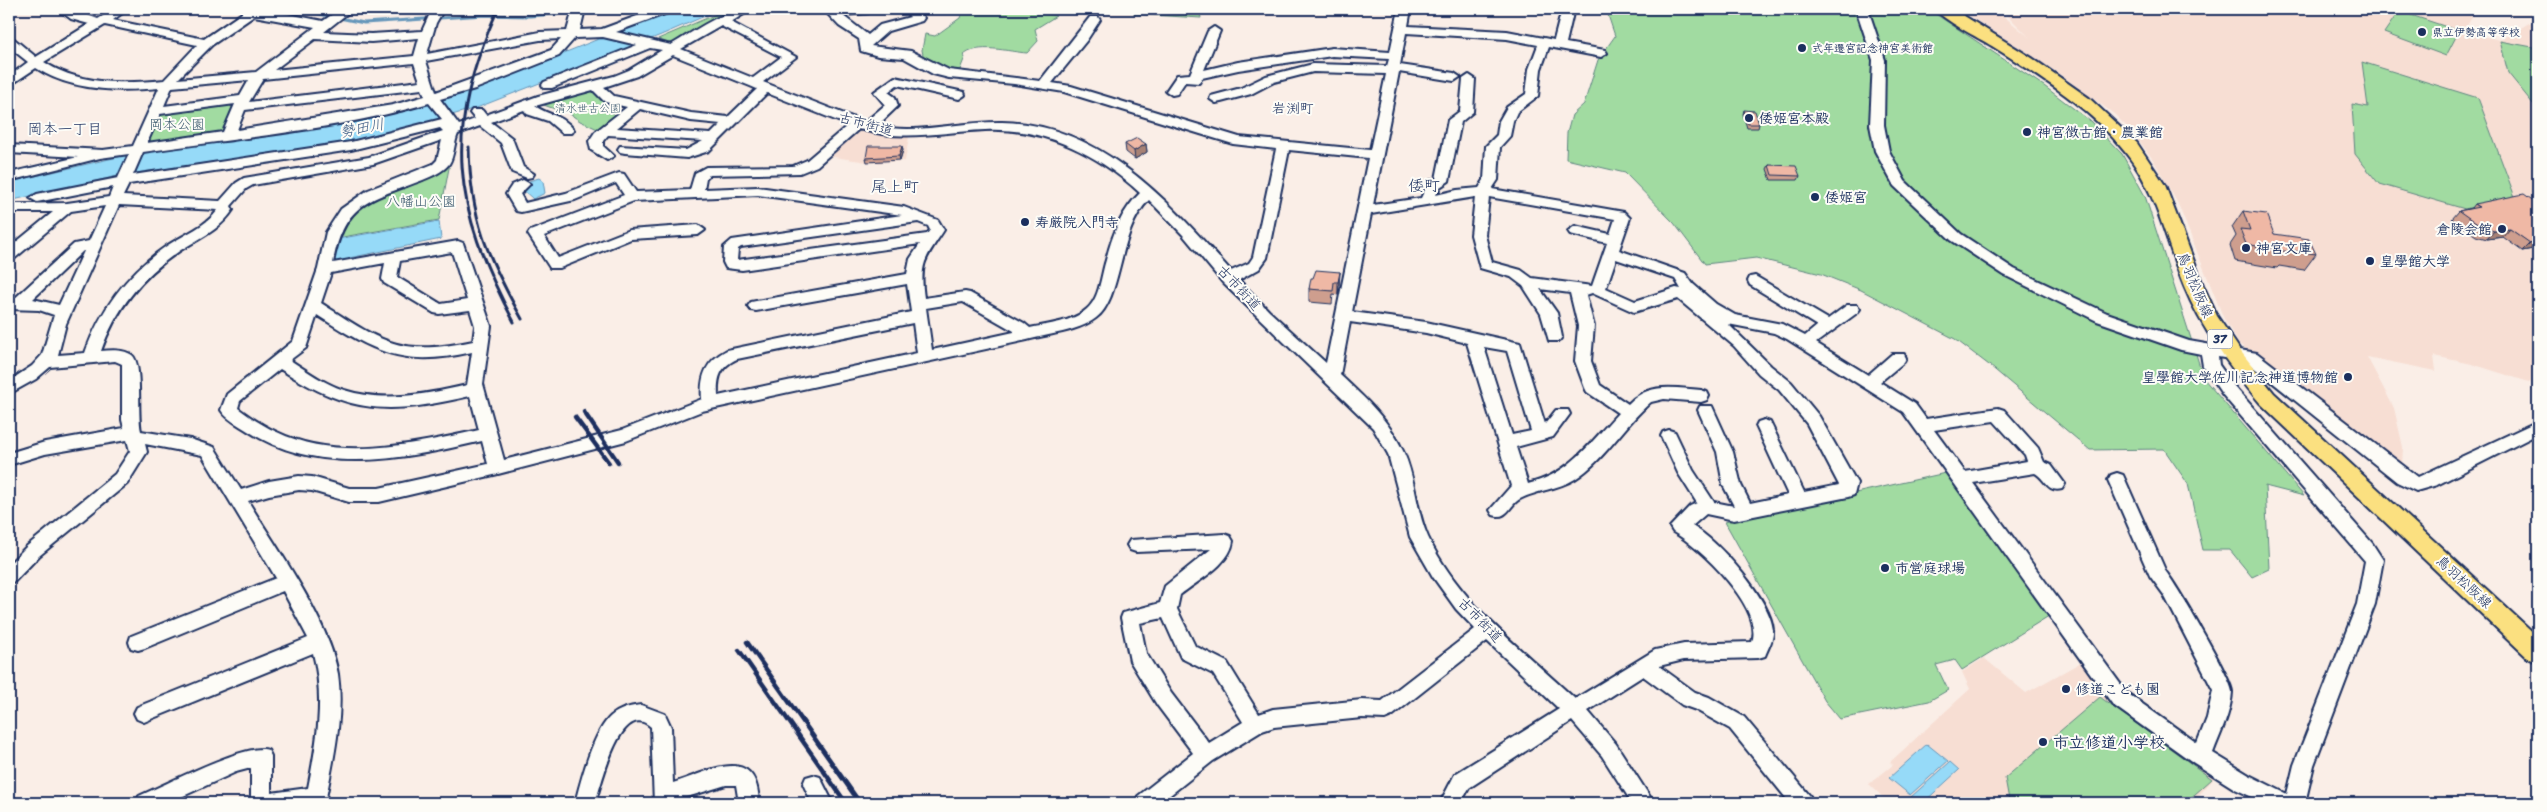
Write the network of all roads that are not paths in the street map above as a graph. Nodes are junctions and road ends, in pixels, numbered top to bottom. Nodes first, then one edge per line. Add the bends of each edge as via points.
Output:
1 (64, 9) edge
2 (122, 9) edge
3 (236, 9) edge
4 (666, 9) edge
5 (746, 9) edge
6 (868, 9) edge
7 (910, 9) edge
8 (1405, 9) edge
9 (1568, 9) edge
10 (1862, 9) edge
11 (1943, 9) edge
12 (254, 10) edge
13 (830, 11) edge
14 (578, 12) edge
15 (335, 18) edge
16 (1094, 20) dead end
17 (432, 21) edge
18 (720, 21) junction
19 (101, 22) junction
20 (1401, 29) junction
21 (1214, 31) dead end
22 (573, 33) junction
23 (605, 34) junction
24 (312, 35) junction
25 (9, 41) edge
26 (866, 42) junction
27 (1545, 42) junction
28 (204, 43) junction
29 (650, 43) junction
30 (1559, 45) junction
31 (672, 50) junction
32 (555, 53) junction
33 (1600, 53) dead end
34 (419, 59) junction
35 (36, 62) junction
36 (1395, 65) junction
37 (258, 76) junction
38 (1196, 78) junction
39 (1454, 78) dead end
40 (1469, 79) dead end
41 (9, 82) edge
42 (428, 84) junction
43 (548, 84) dead end
44 (1044, 84) junction
45 (167, 85) junction
46 (759, 85) junction
47 (596, 86) junction
48 (1172, 91) dead end
49 (959, 95) dead end
50 (433, 99) junction
51 (1216, 99) dead end
52 (524, 100) junction
53 (243, 103) junction
54 (636, 106) junction
55 (156, 111) junction
56 (482, 121) junction
57 (730, 121) junction
58 (862, 126) junction
59 (452, 129) junction
60 (567, 130) dead end
61 (605, 131) junction
62 (636, 134) junction
63 (228, 135) junction
64 (714, 138) junction
65 (1282, 145) junction
66 (9, 148) edge
67 (139, 149) junction
68 (102, 154) junction
69 (1376, 155) junction
70 (606, 156) dead end
71 (9, 177) edge
72 (124, 181) junction
73 (1149, 192) junction
74 (1483, 192) junction
75 (696, 193) junction
76 (632, 197) junction
77 (116, 200) junction
78 (1426, 202) junction
79 (224, 206) junction
80 (9, 207) edge
81 (67, 207) junction
82 (1363, 211) junction
83 (920, 217) junction
84 (698, 230) dead end
85 (1575, 231) dead end
86 (930, 238) junction
87 (95, 245) junction
88 (1612, 246) junction
89 (9, 256) edge
90 (394, 257) junction
91 (325, 268) junction
92 (914, 278) junction
93 (1228, 279) junction
94 (1755, 281) dead end
95 (1528, 282) junction
96 (1577, 290) junction
97 (1598, 290) junction
98 (477, 304) junction
99 (13, 305) edge
100 (314, 306) junction
101 (756, 306) dead end
102 (1852, 309) dead end
103 (918, 310) junction
104 (64, 314) junction
105 (1343, 316) junction
106 (1828, 326) junction
107 (1026, 335) junction
108 (1554, 337) dead end
109 (1474, 340) junction
110 (1806, 343) junction
111 (480, 345) junction
112 (2209, 352) junction
113 (2229, 353) junction
114 (925, 357) junction
115 (91, 358) junction
116 (1898, 358) dead end
117 (279, 361) junction
118 (48, 362) junction
119 (1330, 378) junction
120 (1869, 382) junction
121 (9, 388) edge
122 (477, 389) junction
123 (710, 403) junction
124 (1628, 412) junction
125 (1562, 414) dead end
126 (1764, 426) dead end
127 (1923, 426) junction
128 (2538, 426) edge
129 (488, 434) junction
130 (1540, 434) junction
131 (134, 435) junction
132 (1669, 436) dead end
133 (1506, 443) junction
134 (9, 459) edge
135 (2037, 466) junction
136 (498, 468) junction
137 (1961, 480) junction
138 (2117, 480) dead end
139 (2056, 484) dead end
140 (1517, 493) junction
141 (238, 498) junction
142 (1799, 500) junction
143 (1709, 508) junction
144 (1499, 510) dead end
145 (1745, 511) junction
146 (1136, 545) dead end
147 (9, 576) edge
148 (287, 582) junction
149 (1168, 609) junction
150 (1488, 630) junction
151 (138, 642) dead end
152 (320, 642) junction
153 (2538, 652) edge
154 (1643, 665) junction
155 (1575, 711) junction
156 (144, 713) dead end
157 (1256, 725) junction
158 (1206, 755) junction
159 (2201, 757) junction
160 (813, 784) dead end
161 (316, 799) edge
162 (664, 799) edge
163 (146, 803) edge
164 (260, 803) edge
165 (269, 803) edge
166 (585, 803) edge
167 (749, 803) edge
168 (823, 803) edge
169 (1145, 803) edge
170 (1450, 803) edge
171 (1644, 803) edge
172 (1803, 803) edge
173 (2285, 803) edge
174 (2295, 803) edge

1 - 19 street via 75,16
2 - 19 street
3 - 12 street
4 - 23 street
5 - 18 street
6 - 13 street
7 - 26 street via 918,18 884,28
8 - 20 street
9 - 30 street
10 - 112 street via 1879,60 1879,140 1895,177 1910,195 1956,237 2009,272 2058,298 2102,317
11 - 113 main road, 鳥羽松阪線 / 37 via 2081,101 2130,147 2155,184 2193,285
12 - 15 street
12 - 28 street
13 - 26 street
14 - 22 street
15 - 24 street
16 - 44 street
17 - 24 street via 371,38
17 - 34 street
18 - 31 street
18 - 46 street via 790,57
19 - 28 street
19 - 35 street
20 - 27 street via 1507,35
20 - 36 street
21 - 38 street
22 - 23 street
22 - 32 street
22 - 34 street
23 - 29 street
23 - 32 street
24 - 37 street
25 - 35 street
26 - 44 street via 865,48 872,51 908,54 949,74
27 - 30 street
27 - 74 street via 1534,69 1532,94 1512,110 1503,136 1493,146 1491,180
28 - 45 street via 179,67
29 - 31 street, 古市街道
29 - 43 street
30 - 33 street
31 - 46 street, 古市街道
31 - 47 street via 633,73
32 - 50 street
34 - 37 street
34 - 42 street
35 - 41 street
35 - 45 street via 58,75 91,84
36 - 38 street via 1332,52 1238,66
36 - 39 street
36 - 51 street via 1313,68 1270,79 1246,91
36 - 69 street
37 - 45 street
37 - 53 street
38 - 48 street via 1181,78
40 - 78 street via 1466,112 1455,120 1442,181 1434,184
42 - 50 street
42 - 53 street
44 - 65 street via 1238,142
45 - 55 street
46 - 57 street
46 - 58 street, 古市街道
47 - 52 street
47 - 54 street via 610,100
49 - 58 street via 896,81 880,92 892,106
50 - 59 street
50 - 63 street via 364,115
52 - 56 street via 476,112
52 - 60 street via 532,111 553,118
53 - 55 street
53 - 63 street
54 - 57 street
54 - 61 street
55 - 67 street
56 - 59 street
56 - 76 street via 507,141 517,169 525,179 513,194 521,208 570,197 619,177
57 - 64 street
58 - 73 street, 古市街道 via 897,133 993,124 1036,130 1096,152
58 - 75 street via 806,166 795,170 706,171 700,176
59 - 72 street via 443,123 358,145
59 - 79 street via 366,162 249,181
59 - 91 street via 442,164 367,197 344,214 332,235
61 - 62 street
61 - 70 street via 595,145
62 - 64 street
62 - 64 street via 625,149 687,154 704,148
63 - 67 street
65 - 69 street
65 - 93 street via 1260,258 1254,266
66 - 68 street
67 - 68 street
67 - 72 street
68 - 71 street
69 - 82 street
72 - 77 street
72 - 80 street via 40,197
73 - 93 street, 古市街道 via 1177,217
73 - 107 street via 1136,203 1128,220 1098,308 1086,318
74 - 78 street via 1457,194
74 - 88 street via 1619,215 1623,218
74 - 95 street via 1478,235 1485,265 1516,272
75 - 76 street
75 - 83 street via 758,191 904,210
76 - 84 street via 535,234 555,265 629,236
77 - 79 street
77 - 81 street
77 - 87 street
78 - 82 street
79 - 115 street via 226,210 219,220 160,258 127,286 104,326
80 - 81 street
81 - 89 street
82 - 105 street
83 - 86 street via 936,225
83 - 86 street via 738,243 731,247 730,262 742,265
85 - 88 street
86 - 92 street via 917,259
87 - 99 street via 79,247
87 - 104 street
88 - 97 street
88 - 110 street via 1680,276 1688,288 1711,308 1731,320 1777,328
90 - 91 street
90 - 98 street via 389,278 434,307 447,310
90 - 98 street via 458,246
91 - 100 street
92 - 101 street
92 - 103 street
93 - 119 street, 古市街道
94 - 106 street
95 - 96 street
95 - 108 street via 1549,313
96 - 97 street
96 - 124 street via 1586,326 1583,361 1594,388
97 - 142 street via 1634,307 1676,293 1683,295 1785,386 1812,420 1848,483 1848,490
98 - 111 street via 482,326
99 - 104 street via 49,306
100 - 111 street via 380,345 401,352 437,353
100 - 117 street via 304,339
102 - 106 street
103 - 107 street via 965,297 1020,327
103 - 114 street
103 - 123 street via 732,354 718,362 708,378
104 - 118 street via 58,324
105 - 109 street via 1413,324
105 - 119 street
106 - 110 street
107 - 114 street
109 - 130 street via 1514,347
109 - 133 street
110 - 120 street
111 - 122 street
112 - 113 street
112 - 174 street via 2211,366 2228,390 2374,560 2366,604 2304,765
113 - 128 street via 2252,357 2403,478 2416,484 2431,480
113 - 153 main road, 鳥羽松阪線 / 37 via 2280,411
114 - 123 street
115 - 118 street
115 - 131 street via 116,355 127,359 130,364 129,407
116 - 120 street
117 - 122 street via 321,386 341,395 365,400 411,401
117 - 129 street via 233,398 229,410 272,437 320,450 362,453 408,450
118 - 121 street
119 - 150 street, 古市街道 via 1369,413 1389,440 1419,537 1439,572
120 - 127 street via 1909,408
122 - 129 street
123 - 136 street via 626,435
124 - 140 street via 1602,445 1574,471 1551,483
124 - 145 street via 1650,394 1704,403 1725,452 1732,485
125 - 130 street via 1547,433
126 - 142 street
127 - 135 street via 1998,414 2032,452
127 - 137 street
129 - 136 street
130 - 133 street
131 - 134 street via 45,448
131 - 141 street via 208,451
131 - 147 street via 139,452 121,479 32,551
132 - 143 street via 1686,472
133 - 140 street via 1520,487
135 - 137 street
135 - 139 street via 2045,470
136 - 141 street via 379,495 349,494 299,483 268,488
137 - 159 street via 2110,688 2130,707
138 - 159 street via 2159,576 2170,590 2223,690 2217,718
140 - 144 street
141 - 148 street
142 - 145 street
143 - 145 street via 1734,513
143 - 154 street via 1696,511 1680,527 1699,539 1755,606 1764,628 1762,642 1758,650 1684,652 1655,658
146 - 149 street via 1224,541 1224,548 1206,565 1171,591
148 - 151 street
148 - 152 street
149 - 157 street via 1188,652 1220,668
149 - 158 street via 1130,618 1137,654 1164,700
150 - 155 street, 古市街道
150 - 157 street via 1385,710 1294,715
152 - 156 street
152 - 161 street via 328,673 330,699 327,743
154 - 155 street
154 - 172 street via 1689,699 1737,723
155 - 170 street via 1462,781
155 - 171 street, 古市街道 via 1609,750
157 - 158 street
158 - 169 street
159 - 173 street
160 - 168 street
161 - 165 street
162 - 166 street via 661,727 658,720 645,713 626,718 613,728
162 - 167 street via 726,776 741,774 748,787
163 - 164 street via 233,764 261,756

